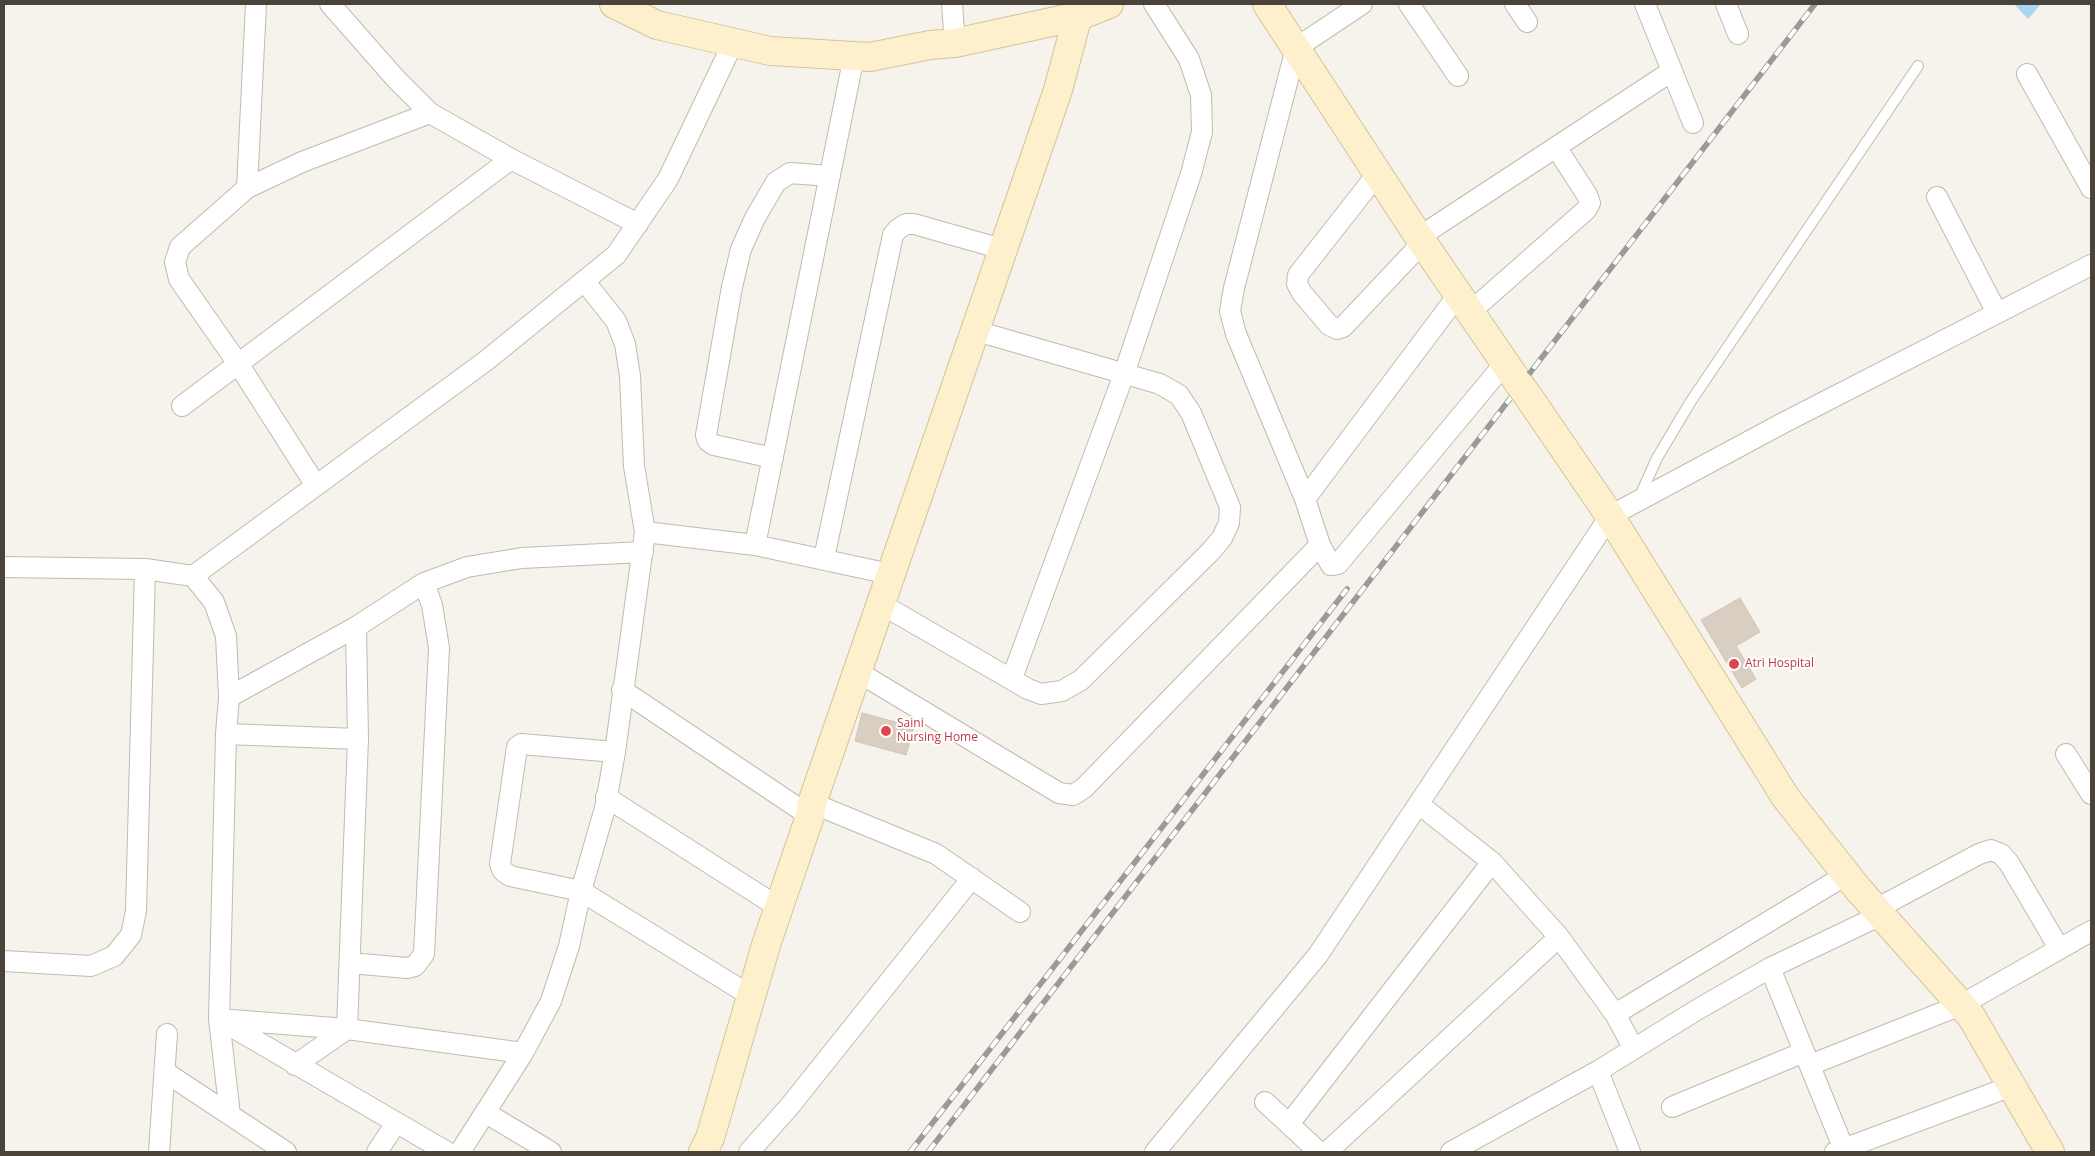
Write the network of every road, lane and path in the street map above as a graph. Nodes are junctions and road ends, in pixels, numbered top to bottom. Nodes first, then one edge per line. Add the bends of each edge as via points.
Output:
1 (256, 4) edge
2 (330, 4) edge
3 (952, 4) edge
4 (1109, 4) edge
5 (1154, 4) edge
6 (1267, 4) edge
7 (1362, 4) edge
8 (1409, 4) edge
9 (1515, 4) edge
10 (1645, 4) edge
11 (1726, 4) edge
12 (624, 6) edge
13 (1080, 10) edge
14 (1527, 22) dead end
15 (1738, 34) dead end
16 (733, 43) junction
17 (955, 43) junction
18 (1296, 48) junction
19 (854, 56) junction
20 (1918, 66) dead end
21 (1672, 71) junction
22 (2027, 74) dead end
23 (1458, 76) dead end
24 (430, 113) junction
25 (1693, 123) dead end
26 (1556, 147) junction
27 (510, 159) junction
28 (1378, 173) junction
29 (830, 176) junction
30 (247, 188) junction
31 (2091, 188) edge
32 (1937, 197) dead end
33 (638, 224) junction
34 (1421, 239) junction
35 (1002, 249) junction
36 (2091, 265) edge
37 (585, 282) junction
38 (1464, 303) junction
39 (1997, 313) junction
40 (974, 330) junction
41 (1505, 363) junction
42 (239, 365) junction
43 (1124, 374) junction
44 (182, 406) dead end
45 (772, 458) junction
46 (314, 484) junction
47 (1305, 499) junction
48 (1637, 502) junction
49 (1610, 516) junction
50 (646, 532) junction
51 (1320, 544) junction
52 (755, 545) junction
53 (643, 552) junction
54 (824, 558) junction
55 (4, 567) edge
56 (145, 569) junction
57 (890, 574) junction
58 (192, 576) junction
59 (424, 583) junction
60 (881, 604) junction
61 (356, 627) junction
62 (858, 672) junction
63 (1012, 678) junction
64 (622, 690) junction
65 (229, 697) junction
66 (226, 734) junction
67 (358, 739) junction
68 (615, 752) junction
69 (2066, 754) dead end
70 (2091, 794) edge
71 (606, 797) junction
72 (1420, 805) junction
73 (811, 810) junction
74 (1492, 862) junction
75 (1846, 875) junction
76 (972, 878) junction
77 (581, 891) junction
78 (778, 907) junction
79 (1020, 912) dead end
80 (1878, 912) junction
81 (2091, 930) edge
82 (1559, 937) junction
83 (2059, 948) junction
84 (4, 961) edge
85 (350, 963) junction
86 (1770, 968) junction
87 (752, 996) junction
88 (1961, 1005) junction
89 (1615, 1014) junction
90 (219, 1019) junction
91 (347, 1029) junction
92 (167, 1034) dead end
93 (1634, 1049) junction
94 (523, 1053) junction
95 (1807, 1058) junction
96 (294, 1065) junction
97 (165, 1072) junction
98 (1598, 1072) junction
99 (2012, 1086) junction
100 (1265, 1102) dead end
101 (1672, 1108) dead end
102 (486, 1113) junction
103 (230, 1115) junction
104 (396, 1123) junction
105 (1289, 1124) junction
106 (160, 1151) edge
107 (1841, 1151) edge
108 (286, 1152) edge
109 (377, 1152) edge
110 (447, 1152) edge
111 (460, 1152) edge
112 (551, 1152) edge
113 (703, 1152) edge
114 (749, 1152) edge
115 (1155, 1152) edge
116 (1319, 1152) edge
117 (1327, 1152) edge
118 (1453, 1152) edge
119 (1630, 1152) edge
120 (2050, 1152) edge

1 - 30 street
2 - 24 street
3 - 17 street
4 - 13 street
5 - 43 street via 1189,59 1201,95 1202,132
6 - 18 street
7 - 18 street
8 - 23 street
9 - 14 street
10 - 21 street
11 - 15 street
12 - 16 street via 657,25
13 - 17 street
13 - 35 street via 1058,90
16 - 19 street via 770,51
16 - 33 street via 668,179
17 - 19 street via 870,57
18 - 28 street
18 - 47 street via 1230,312 1236,334
19 - 29 street
20 - 48 lane via 1691,401 1657,458
21 - 25 street
21 - 26 street
22 - 31 street
24 - 27 street
24 - 30 street via 302,162
26 - 34 street
26 - 38 street via 1588,194 1590,203 1586,210
27 - 33 street
27 - 42 street
28 - 34 street
28 - 34 street via 1301,271 1298,284 1302,293 1329,325 1336,329 1343,327
29 - 45 street
29 - 45 street via 790,173 776,182 741,249 732,287 706,435 714,445
30 - 42 street via 180,246 175,262 179,279
32 - 39 street
33 - 37 street via 616,255
34 - 38 street
35 - 40 street
35 - 54 street via 914,224 898,228 893,236
36 - 39 street
37 - 46 street via 488,360
37 - 50 street via 616,321 625,344 630,376 634,466
38 - 41 street
38 - 47 street
39 - 48 street
40 - 43 street
40 - 57 street
41 - 49 street, bridge
41 - 51 street via 1338,564 1331,565
42 - 44 street
42 - 46 street
43 - 63 street
43 - 63 street via 1160,384 1179,395 1191,413 1230,507 1229,523 1211,551 1081,680 1062,691 1041,694
45 - 52 street
46 - 58 street
47 - 51 street
48 - 49 street
49 - 72 street
49 - 75 street via 1786,798
50 - 52 street
50 - 53 street
51 - 62 street via 1084,788 1073,795 1059,793
52 - 54 street
53 - 59 street via 522,558 467,567
53 - 64 street
54 - 57 street
55 - 56 street
56 - 58 street
56 - 84 street via 136,911 130,935 114,956 91,966
57 - 60 street
58 - 65 street via 214,602 226,636
59 - 61 street
59 - 85 street via 432,605 439,648 424,954 415,966 407,968
60 - 62 street
60 - 63 street
61 - 65 street
61 - 67 street
62 - 73 street
64 - 68 street
64 - 73 street
65 - 66 street
66 - 67 street
66 - 90 street
67 - 85 street
68 - 71 street
68 - 77 street via 522,744 514,751 500,864 503,871 510,876
69 - 70 street
71 - 77 street
71 - 78 street
72 - 74 street
72 - 115 street via 1318,955
73 - 76 street via 936,854
73 - 78 street
74 - 82 street
74 - 105 street
75 - 80 street
75 - 89 street
76 - 79 street
76 - 114 street via 789,1108
77 - 87 street
77 - 94 street via 569,946 551,1001
78 - 87 street
80 - 83 street via 1979,854 1992,850 2009,863
80 - 86 street
80 - 88 street
81 - 83 street
82 - 89 street
82 - 117 street
83 - 88 street
85 - 91 street
86 - 93 street
86 - 95 street
87 - 113 street
88 - 95 street
88 - 99 street via 1971,1016
89 - 93 street
90 - 91 street
90 - 96 street
90 - 103 street
91 - 94 street
91 - 96 street
92 - 97 street
93 - 98 street
94 - 102 street
95 - 101 street
95 - 107 street
96 - 104 street
97 - 103 street
97 - 106 street
98 - 118 street
98 - 119 street
99 - 107 street
99 - 120 street
100 - 105 street
102 - 111 street
102 - 112 street
103 - 108 street
104 - 109 street
104 - 110 street
105 - 116 street

